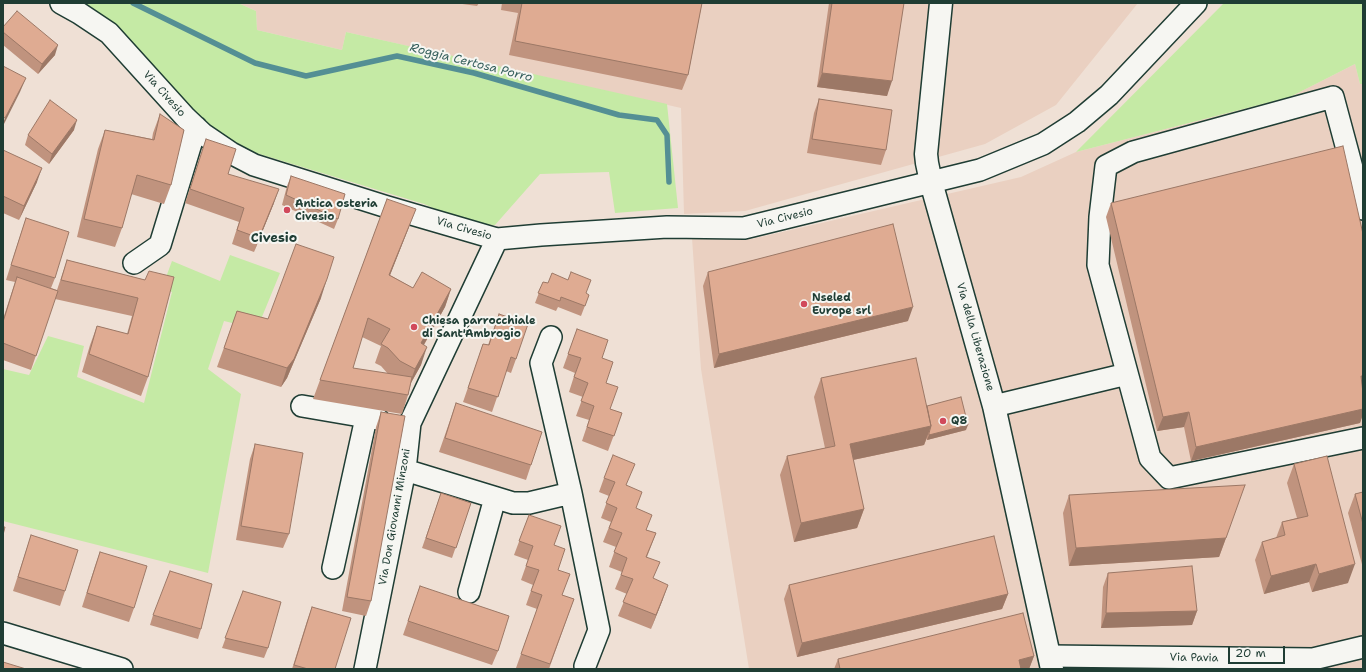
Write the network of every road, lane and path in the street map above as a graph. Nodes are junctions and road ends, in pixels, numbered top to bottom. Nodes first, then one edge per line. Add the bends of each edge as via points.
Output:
1 (61, 3) edge
2 (941, 3) edge
3 (1196, 3) edge
4 (196, 128) junction
5 (931, 182) junction
6 (1363, 209) edge
7 (497, 239) junction
8 (134, 264) dead end
9 (551, 337) dead end
10 (1127, 374) junction
11 (302, 406) dead end
12 (994, 406) junction
13 (366, 418) junction
14 (410, 423) junction
15 (1363, 438) edge
16 (406, 470) junction
17 (571, 493) junction
18 (495, 498) junction
19 (333, 568) dead end
20 (469, 592) dead end
21 (3, 633) edge
22 (1363, 647) edge
23 (1050, 662) edge
24 (585, 666) dead end
25 (122, 669) edge
26 (366, 669) edge

1 - 4 street, Via Civesio via 109,33
2 - 5 street, Via della Liberazione via 926,154
3 - 5 street, Via Civesio via 1109,95 1077,122 1043,144 980,170
4 - 7 street, Via Civesio via 231,153 254,165
4 - 8 street via 160,245
5 - 7 street, Via Civesio via 744,228 667,227
5 - 12 street, Via della Liberazione
6 - 10 street via 1333,97 1133,152 1106,166 1098,265
7 - 14 street, Via Don Giovanni Minzoni
9 - 17 street via 541,363
10 - 12 street
10 - 15 street via 1150,458 1169,478
11 - 13 street
12 - 23 street, Via della Liberazione
13 - 14 street
13 - 19 street
14 - 16 street, Via Don Giovanni Minzoni
16 - 18 street
16 - 26 street, Via Don Giovanni Minzoni
17 - 18 street via 529,503 513,503
17 - 24 street via 599,630
18 - 20 street
21 - 25 street
22 - 23 street, Via Pavia via 1313,659

